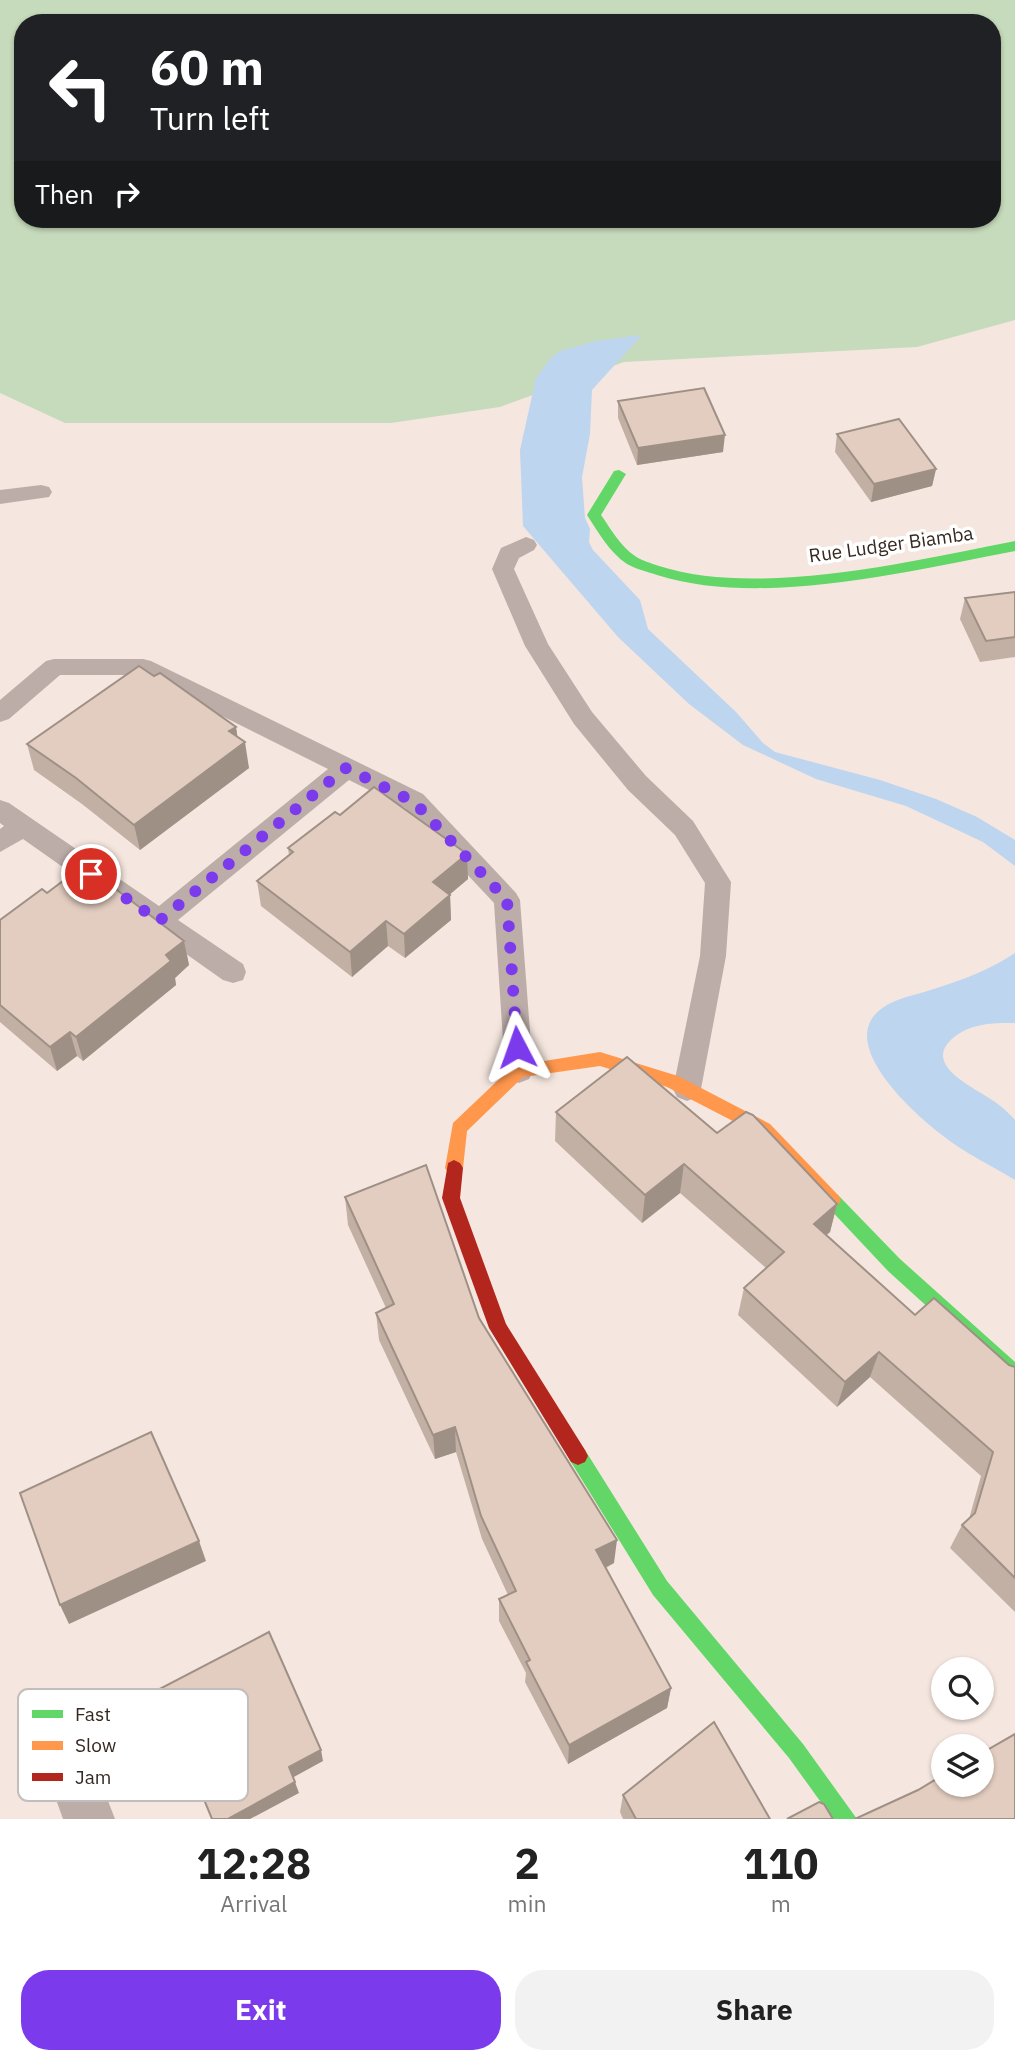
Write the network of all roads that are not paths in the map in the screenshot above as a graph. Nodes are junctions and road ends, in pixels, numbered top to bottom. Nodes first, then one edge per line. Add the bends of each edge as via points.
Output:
1 (619, 474) dead end
2 (41, 492) dead end
3 (0, 497) edge
4 (526, 545) dead end
5 (1015, 546) edge
6 (0, 713) edge
7 (346, 768) junction
8 (0, 810) edge
9 (23, 826) junction
10 (0, 842) edge
11 (159, 921) junction
12 (233, 972) dead end
13 (519, 1071) junction
14 (687, 1089) junction
15 (1015, 1374) edge
16 (846, 1819) edge

1 - 5 street, Rue Ludger Biamba via 594,515 633,562 690,579 758,581 853,575
2 - 3 lane
4 - 14 lane via 509,553 503,569 537,646 583,718 637,783 684,828 718,882 712,956
6 - 7 lane via 54,667 143,667
7 - 11 lane
7 - 13 lane via 414,802 507,900
8 - 9 lane
9 - 10 lane
9 - 11 lane
11 - 12 lane
13 - 14 street via 600,1059
13 - 16 street via 459,1128 451,1198 498,1328 660,1588 796,1751
14 - 15 street via 764,1129 894,1265

